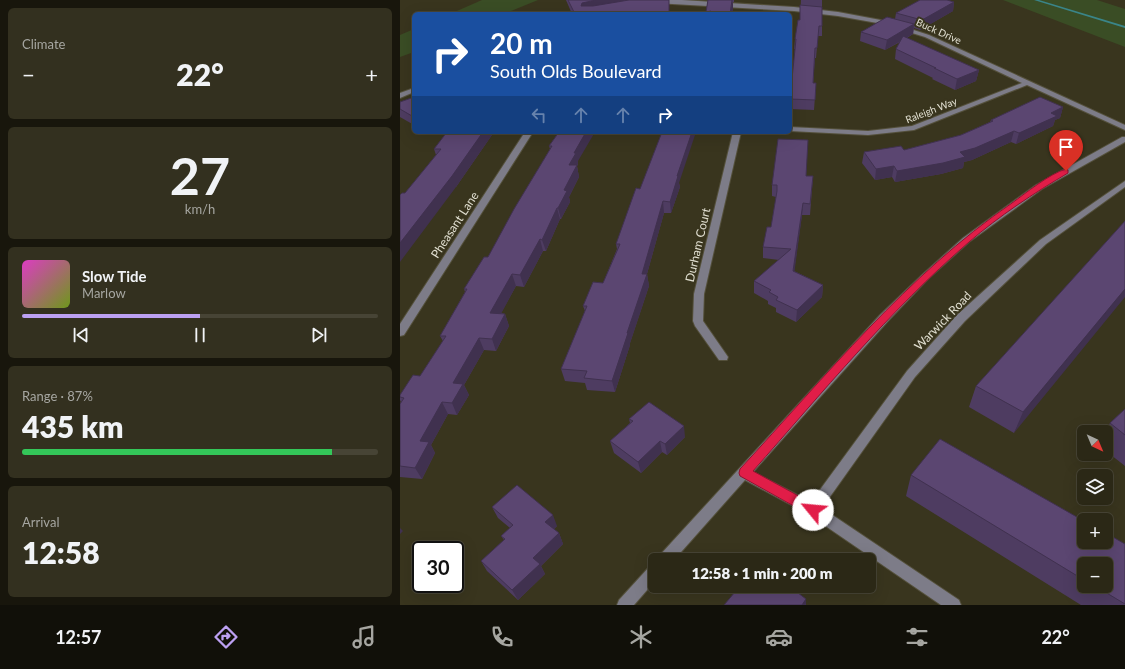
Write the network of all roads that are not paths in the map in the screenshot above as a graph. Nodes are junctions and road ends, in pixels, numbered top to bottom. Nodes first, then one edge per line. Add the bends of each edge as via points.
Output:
1 (652, 2) edge
2 (766, 11) edge
3 (786, 12) edge
4 (792, 12) edge
5 (1026, 82) junction
6 (412, 91) edge
7 (400, 96) edge
8 (1125, 128) edge
9 (792, 129) edge
10 (529, 134) edge
11 (737, 134) edge
12 (1125, 139) edge
13 (1125, 183) edge
14 (400, 332) edge
15 (723, 357) dead end
16 (744, 473) junction
17 (813, 510) junction
18 (671, 553) edge
19 (648, 579) edge
20 (624, 605) edge
21 (954, 605) edge

1 - 2 street, Buck Drive via 682,2
2 - 3 street, Buck Drive
4 - 5 street, Buck Drive via 845,15 906,28
5 - 8 street, Buck Drive
5 - 9 street, Raleigh Way via 903,131 868,133
6 - 7 street
10 - 14 street, Pheasant Lane
11 - 15 street, Durham Court via 699,294 698,321
12 - 16 street via 1039,187 966,240 884,318
13 - 17 street, Warwick Road via 1043,242 961,318 911,374
16 - 17 street
16 - 18 street
17 - 21 street
19 - 20 street

